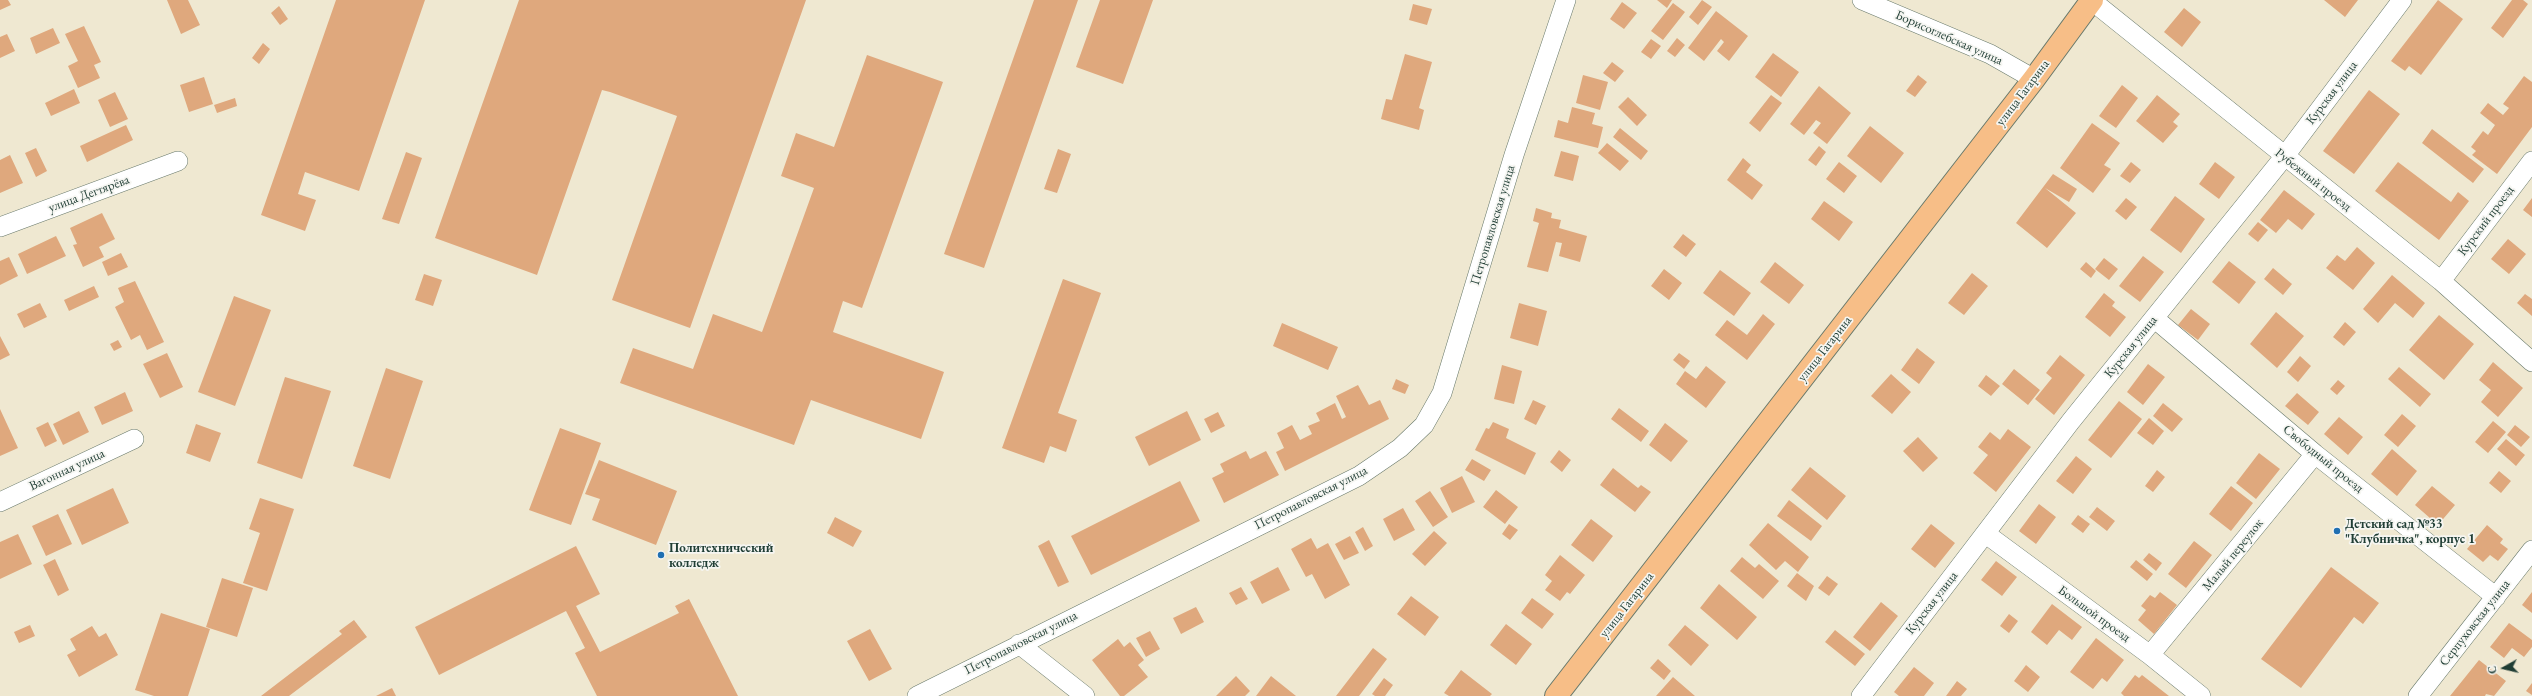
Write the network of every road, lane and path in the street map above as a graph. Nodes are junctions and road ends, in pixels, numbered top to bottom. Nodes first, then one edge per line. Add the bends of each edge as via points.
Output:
1 (1566, 0) edge
2 (1862, 0) edge
3 (2402, 0) edge
4 (2091, 1) edge
5 (2034, 79) junction
6 (2284, 158) junction
7 (178, 161) dead end
8 (2532, 161) edge
9 (0, 227) edge
10 (2441, 281) junction
11 (2154, 318) junction
12 (2532, 362) edge
13 (134, 439) dead end
14 (2315, 454) junction
15 (0, 502) edge
16 (1986, 534) junction
17 (2532, 550) edge
18 (2496, 597) junction
19 (1019, 644) junction
20 (2150, 655) junction
21 (918, 696) edge
22 (1085, 696) edge
23 (1556, 696) edge
24 (1861, 696) edge
25 (2201, 696) edge
26 (2418, 696) edge

1 - 19 street, Петропавловская улица via 1514,156 1442,393 1424,424 1400,448 1359,476
2 - 5 street, Борисоглебская улица via 1990,54
3 - 6 street, Курская улица
4 - 5 main road, улица Гагарина
4 - 6 street, Рубежный проезд
5 - 23 main road, улица Гагарина
6 - 10 street, Рубежный проезд
6 - 11 street, Курская улица
7 - 9 street, улица Дегтярёва
8 - 10 street, Курский проезд
10 - 12 street, Рубежный проезд
11 - 14 street, Свободный проезд
11 - 16 street, Курская улица via 2071,421
13 - 15 street, Вагонная улица
14 - 18 street, Свободный проезд
14 - 20 street, Малый переулок
16 - 20 street, Большой проезд
16 - 24 street, Курская улица
17 - 18 street, Серпуховская улица
18 - 26 street, Серпуховская улица
19 - 21 street, Петропавловская улица
19 - 22 street
20 - 25 street, Большой проезд

